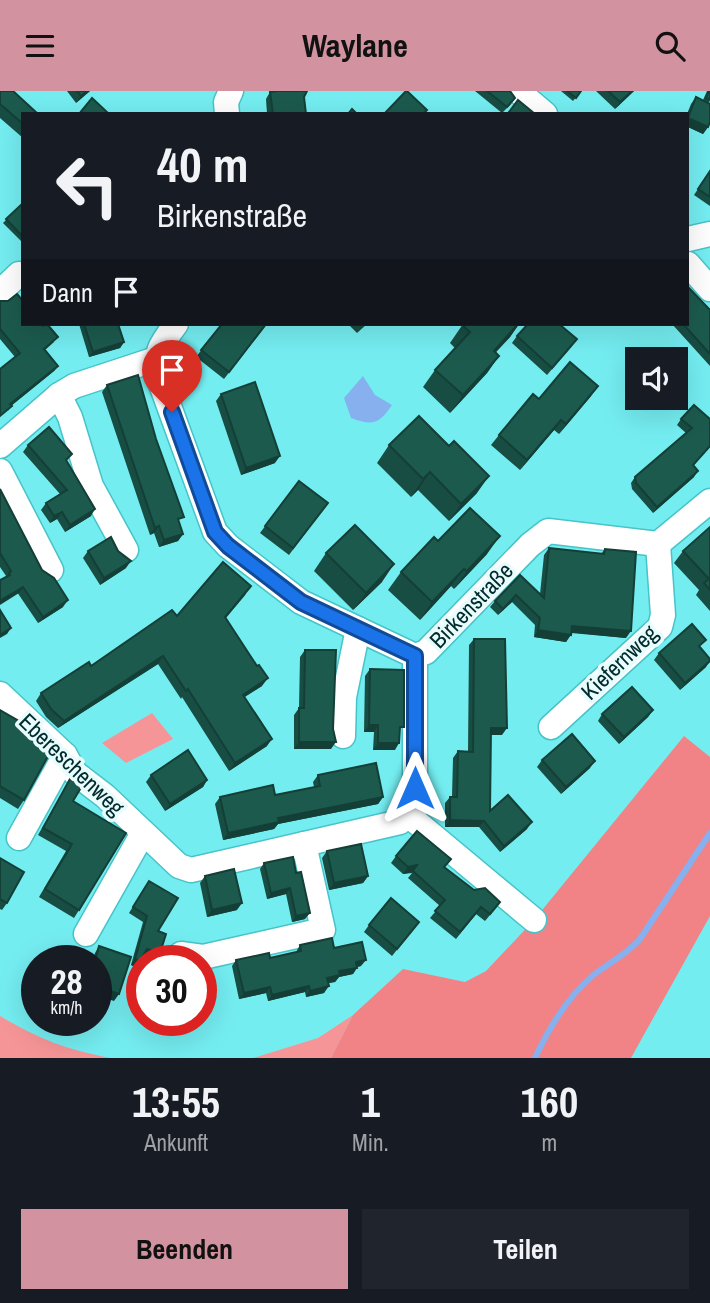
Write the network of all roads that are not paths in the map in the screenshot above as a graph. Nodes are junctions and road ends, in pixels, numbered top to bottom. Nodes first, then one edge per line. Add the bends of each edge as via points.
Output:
1 (231, 91) edge
2 (518, 91) edge
3 (228, 112) edge
4 (543, 112) edge
5 (710, 234) edge
6 (689, 239) edge
7 (689, 265) edge
8 (19, 274) dead end
9 (710, 289) edge
10 (0, 292) edge
11 (174, 326) edge
12 (156, 359) junction
13 (59, 395) junction
14 (0, 446) edge
15 (0, 471) edge
16 (705, 513) edge
17 (658, 544) junction
18 (126, 550) dead end
19 (51, 569) dead end
20 (358, 629) junction
21 (415, 656) junction
22 (0, 694) edge
23 (551, 727) dead end
24 (343, 736) dead end
25 (65, 755) junction
26 (408, 815) junction
27 (144, 833) junction
28 (19, 838) dead end
29 (304, 844) junction
30 (534, 920) dead end
31 (86, 934) dead end
32 (217, 954) edge

1 - 3 street
2 - 4 street
5 - 6 street
7 - 9 street
8 - 10 street
11 - 12 street
12 - 13 street
12 - 20 street, Birkenstraße via 158,376 215,532 301,602
13 - 14 street
13 - 18 street via 92,486
15 - 19 street
16 - 17 street
17 - 21 street, Birkenstraße via 548,531 426,652
17 - 23 street, Kiefernweg via 660,627
20 - 21 street, Birkenstraße
20 - 24 street via 344,697
21 - 26 street via 415,809
22 - 25 street, Ebereschenweg
25 - 27 street, Ebereschenweg via 75,773
25 - 28 street
26 - 29 street, Ebereschenweg via 400,822
26 - 30 street
27 - 29 street, Ebereschenweg via 179,866 191,870
27 - 31 street, Ebereschenweg
29 - 32 street via 323,930

